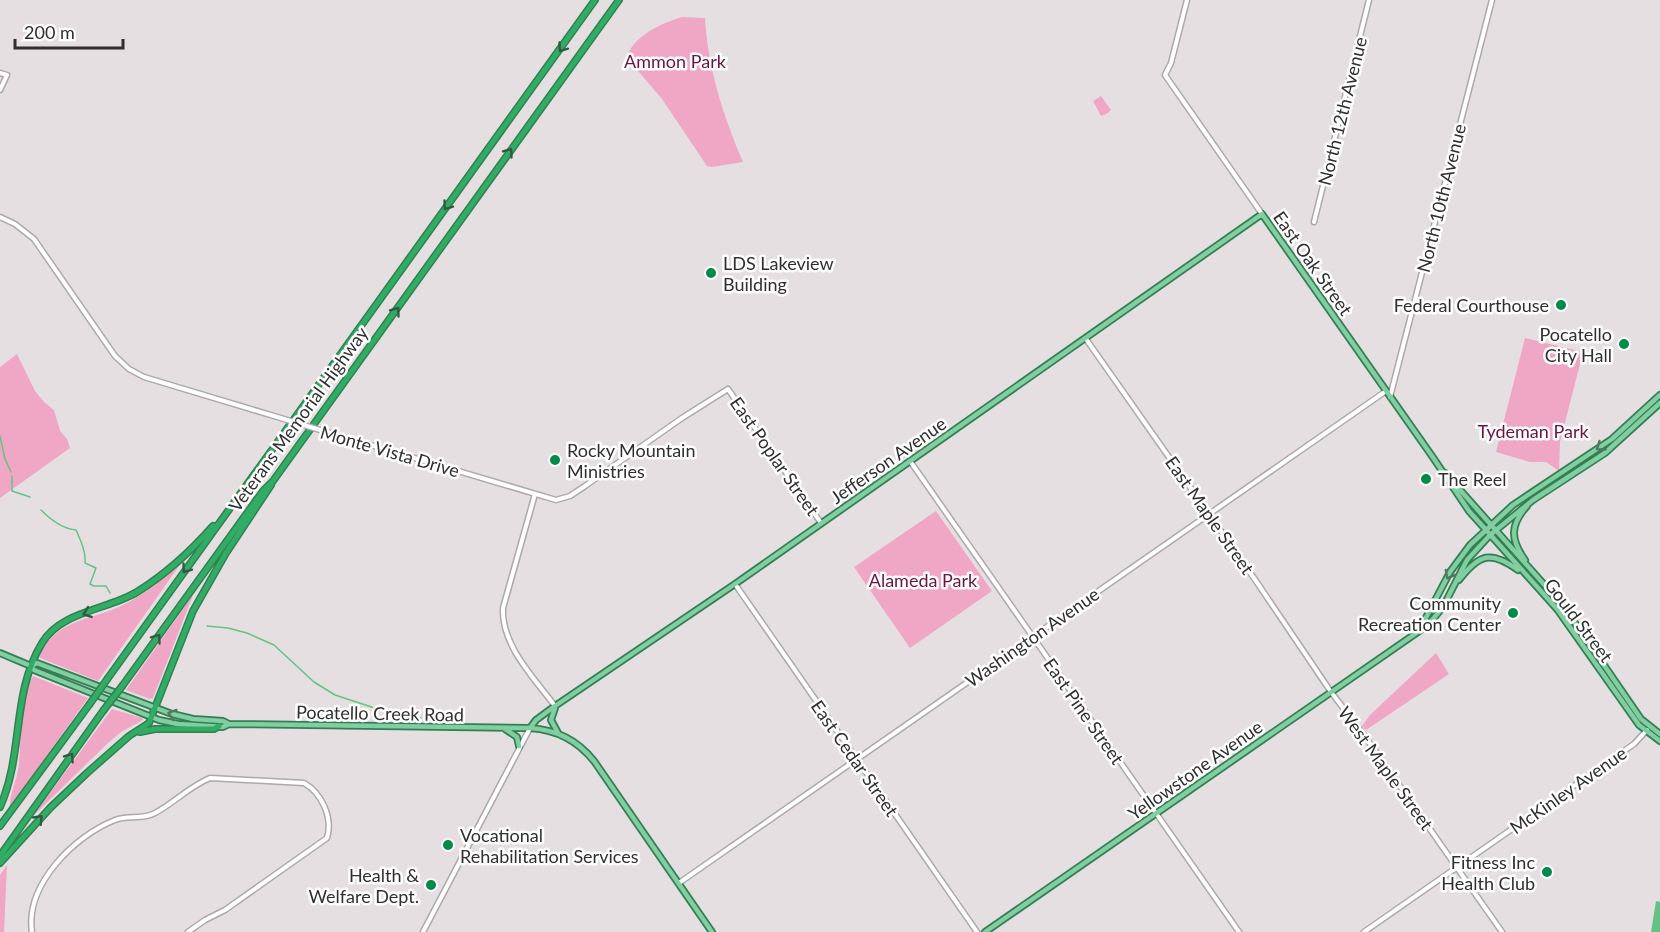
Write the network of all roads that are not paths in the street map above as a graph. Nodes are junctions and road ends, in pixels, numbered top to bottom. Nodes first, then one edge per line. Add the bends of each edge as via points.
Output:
1 (595, 0) edge
2 (619, 0) edge
3 (1187, 0) edge
4 (1369, 0) edge
5 (1492, 0) edge
6 (0, 73) edge
7 (0, 90) edge
8 (1263, 214) junction
9 (0, 217) edge
10 (1314, 222) dead end
11 (1086, 339) junction
12 (1386, 391) junction
13 (1660, 394) edge
14 (1390, 397) junction
15 (1660, 403) edge
16 (910, 461) junction
17 (1438, 466) junction
18 (273, 481) junction
19 (535, 494) junction
20 (571, 495) joint
21 (1533, 500) junction
22 (232, 504) junction
23 (1210, 515) junction
24 (821, 523) junction
25 (1491, 525) junction
26 (1495, 530) junction
27 (1488, 532) junction
28 (1533, 572) junction
29 (735, 584) junction
30 (1536, 585) junction
31 (1453, 586) junction
32 (1420, 629) junction
33 (1032, 637) junction
34 (0, 653) edge
35 (31, 666) junction
36 (1331, 692) junction
37 (555, 706) junction
38 (155, 708) junction
39 (151, 717) junction
40 (229, 724) junction
41 (219, 726) junction
42 (530, 728) junction
43 (505, 729) junction
44 (1647, 729) junction
45 (135, 733) junction
46 (558, 733) junction
47 (1660, 734) edge
48 (1660, 741) edge
49 (519, 746) junction
50 (857, 760) junction
51 (0, 807) edge
52 (1155, 814) junction
53 (0, 826) edge
54 (0, 856) edge
55 (0, 863) edge
56 (1457, 867) junction
57 (679, 883) junction
58 (32, 932) edge
59 (188, 932) edge
60 (423, 932) edge
61 (712, 932) edge
62 (977, 932) edge
63 (986, 932) edge
64 (1239, 932) edge
65 (1364, 932) edge
66 (1502, 932) edge

1 -> 22 highway, Veterans Memorial Highway
18 -> 2 highway, Veterans Memorial Highway
3 - 8 street, East Oak Street via 1165,75
4 - 10 street, North 12th Avenue
5 - 14 street, North 10th Avenue
6 - 7 street via 7,75
8 - 11 main road, Jefferson Avenue
8 - 12 main road, East Oak Street
9 - 19 street, Monte Vista Drive, bridge via 32,236 115,356 144,377
11 - 16 main road, Jefferson Avenue
11 - 23 street, East Maple Street
12 - 14 main road, East Oak Street
12 - 23 street, Washington Avenue
13 -> 25 main road via 1612,439
14 - 17 main road, East Oak Street
15 - 21 main road via 1600,457
16 - 24 main road, Jefferson Avenue
16 - 33 street, East Pine Street
17 - 25 main road, East Oak Street
17 - 27 main road, East Oak Street
18 - 38 highway via 193,611
54 -> 18 highway, Veterans Memorial Highway, bridge
19 - 20 street, Monte Vista Drive via 556,500
19 - 37 street via 502,618 509,641
20 - 24 street, East Poplar Street via 728,389
21 - 26 main road
21 - 28 main road via 1519,516 1514,531 1516,545
22 -> 35 highway via 192,549 158,578 116,602 58,626 41,644
22 -> 53 highway, Veterans Memorial Highway, bridge
23 - 33 street, Washington Avenue
23 - 36 street, East Maple Street
24 - 29 main road, Jefferson Avenue
25 - 26 main road, Gould Street
25 - 27 main road
26 - 27 main road
26 - 28 main road, Gould Street
27 - 30 main road, Gould Street
27 - 31 main road, Yellowstone Avenue
27 -> 32 main road, Yellowstone Avenue via 1455,563
28 - 44 main road, Gould Street via 1569,614
29 - 37 main road, Jefferson Avenue
29 - 50 street, East Cedar Street
30 - 31 main road via 1510,563 1492,556 1471,565
30 - 44 main road, Gould Street via 1639,725
31 - 32 main road, Yellowstone Avenue via 1438,614
32 - 36 main road, Yellowstone Avenue
33 - 50 street, Washington Avenue
33 - 52 street, East Pine Street
34 - 35 main road, Pocatello Creek Road
35 - 38 main road, Pocatello Creek Road via 37,663
35 - 39 main road, Pocatello Creek Road via 43,675
35 - 51 highway via 21,700 13,768
36 - 52 main road, Yellowstone Avenue
36 - 56 street, West Maple Street
37 - 42 main road, Jefferson Avenue
37 - 46 main road via 550,717
38 - 39 highway
40 -> 38 main road, Pocatello Creek Road via 187,718
39 - 41 main road, Pocatello Creek Road via 178,724
39 - 45 highway
40 - 41 main road, Pocatello Creek Road
40 - 43 main road, Pocatello Creek Road
41 - 45 highway
42 - 43 main road, Pocatello Creek Road
42 - 46 main road, Pocatello Creek Road
42 - 49 street
43 - 49 main road via 517,737
44 - 47 main road
44 - 48 main road
44 - 56 street, McKinley Avenue via 1634,744
55 -> 45 highway via 51,807
46 - 57 main road via 594,761
49 - 60 street
50 - 57 street, Washington Avenue
50 - 62 street, East Cedar Street
52 - 63 main road, Yellowstone Avenue
52 - 64 street, East Pine Street
56 - 65 street, McKinley Avenue
56 - 66 street, West Maple Street
57 - 61 main road
58 - 59 street via 36,896 68,849 114,821 150,816 210,778 304,783 327,812 327,838

